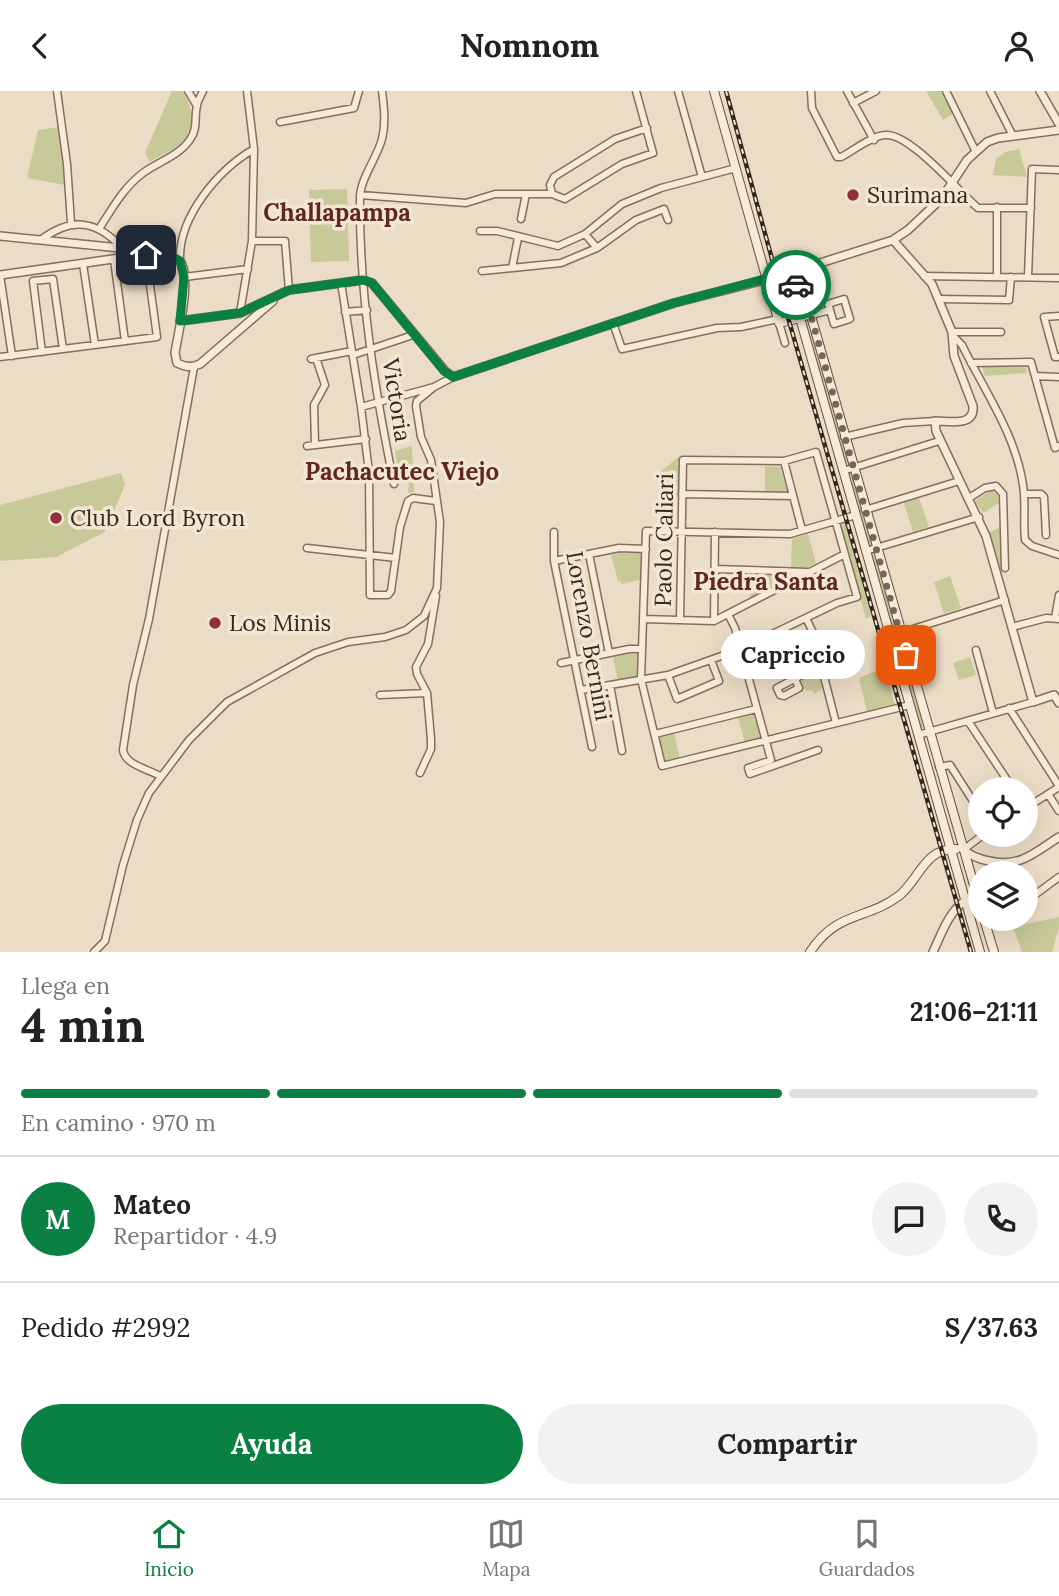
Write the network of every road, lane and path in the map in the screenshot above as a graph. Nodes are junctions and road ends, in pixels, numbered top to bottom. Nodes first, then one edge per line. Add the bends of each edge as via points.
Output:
1 (57, 91) edge
2 (188, 91) edge
3 (203, 91) edge
4 (247, 91) edge
5 (359, 91) edge
6 (382, 91) edge
7 (636, 91) edge
8 (678, 91) edge
9 (714, 91) edge
10 (811, 91) edge
11 (847, 91) edge
12 (857, 91) edge
13 (876, 91) edge
14 (946, 91) edge
15 (990, 91) edge
16 (1040, 91) edge
17 (861, 99) junction
18 (853, 103) junction
19 (197, 106) junction
20 (280, 121) dead end
21 (1059, 124) edge
22 (647, 128) junction
23 (1059, 130) edge
24 (1013, 136) junction
25 (874, 140) junction
26 (254, 149) junction
27 (975, 150) junction
28 (736, 168) junction
29 (1059, 170) edge
30 (702, 177) junction
31 (952, 185) junction
32 (526, 194) junction
33 (552, 194) junction
34 (360, 195) junction
35 (997, 207) junction
36 (1031, 208) junction
37 (521, 219) dead end
38 (668, 221) dead end
39 (71, 223) junction
40 (99, 229) junction
41 (480, 231) dead end
42 (584, 234) junction
43 (0, 236) edge
44 (519, 237) junction
45 (42, 239) junction
46 (892, 240) junction
47 (253, 241) junction
48 (597, 248) junction
49 (123, 249) junction
50 (160, 252) junction
51 (146, 255) junction
52 (114, 260) junction
53 (180, 261) junction
54 (83, 264) junction
55 (512, 268) junction
56 (248, 269) junction
57 (797, 270) junction
58 (482, 271) dead end
59 (787, 273) junction
60 (0, 275) edge
61 (924, 276) junction
62 (184, 277) junction
63 (997, 277) junction
64 (1011, 277) junction
65 (1028, 278) junction
66 (1059, 278) edge
67 (768, 279) junction
68 (363, 280) junction
69 (341, 282) junction
70 (798, 288) junction
71 (289, 290) junction
72 (281, 293) junction
73 (939, 299) junction
74 (367, 310) junction
75 (830, 310) dead end
76 (345, 312) junction
77 (240, 313) junction
78 (811, 316) junction
79 (1059, 316) edge
80 (800, 318) junction
81 (180, 321) junction
82 (779, 321) junction
83 (613, 323) junction
84 (1001, 332) dead end
85 (413, 335) junction
86 (953, 335) junction
87 (125, 341) junction
88 (785, 343) dead end
89 (95, 345) junction
90 (63, 349) junction
91 (371, 350) junction
92 (42, 352) junction
93 (353, 353) junction
94 (12, 356) junction
95 (0, 357) edge
96 (1059, 357) edge
97 (971, 363) junction
98 (194, 367) junction
99 (1035, 376) junction
100 (453, 377) junction
101 (1059, 377) edge
102 (434, 387) junction
103 (377, 402) junction
104 (361, 407) junction
105 (935, 421) junction
106 (844, 437) junction
107 (366, 439) junction
108 (939, 440) junction
109 (315, 445) junction
110 (307, 446) dead end
111 (1057, 447) edge
112 (784, 461) junction
113 (854, 469) junction
114 (843, 471) junction
115 (369, 472) junction
116 (391, 472) junction
117 (959, 481) junction
118 (394, 484) dead end
119 (682, 494) junction
120 (1024, 494) junction
121 (793, 496) junction
122 (969, 498) junction
123 (436, 501) junction
124 (865, 510) junction
125 (856, 515) junction
126 (979, 517) junction
127 (836, 520) junction
128 (802, 530) junction
129 (682, 531) junction
130 (555, 532) dead end
131 (715, 532) junction
132 (1046, 535) dead end
133 (307, 548) dead end
134 (646, 549) junction
135 (877, 549) junction
136 (866, 551) junction
137 (589, 554) junction
138 (845, 554) junction
139 (369, 555) junction
140 (1059, 555) edge
141 (396, 558) junction
142 (554, 561) junction
143 (1005, 568) dead end
144 (715, 569) junction
145 (808, 572) junction
146 (436, 591) junction
147 (1059, 595) edge
148 (1005, 600) junction
149 (727, 614) junction
150 (806, 618) junction
151 (643, 619) junction
152 (1057, 619) edge
153 (680, 620) junction
154 (713, 621) junction
155 (1012, 627) junction
156 (900, 633) junction
157 (890, 634) junction
158 (818, 643) dead end
159 (642, 649) junction
160 (741, 649) junction
161 (976, 650) dead end
162 (846, 652) dead end
163 (609, 653) junction
164 (574, 660) junction
165 (711, 660) junction
166 (561, 663) dead end
167 (821, 665) junction
168 (668, 675) junction
169 (795, 679) dead end
170 (641, 680) junction
171 (610, 685) junction
172 (581, 690) junction
173 (427, 693) junction
174 (380, 695) dead end
175 (1056, 695) edge
176 (1034, 702) junction
177 (1059, 703) edge
178 (910, 705) junction
179 (1009, 708) junction
180 (756, 709) junction
181 (993, 713) junction
182 (968, 721) junction
183 (836, 723) junction
184 (654, 734) junction
185 (929, 734) junction
186 (918, 735) junction
187 (764, 741) junction
188 (592, 747) dead end
189 (818, 750) dead end
190 (622, 751) dead end
191 (939, 767) junction
192 (420, 773) dead end
193 (160, 776) junction
194 (1005, 777) edge
195 (1059, 787) edge
196 (968, 793) edge
197 (1048, 794) junction
198 (1038, 800) edge
199 (1059, 811) edge
200 (1059, 837) edge
201 (968, 846) edge
202 (951, 849) junction
203 (963, 849) junction
204 (968, 861) edge
205 (991, 861) edge
206 (1020, 861) edge
207 (1059, 877) edge
208 (1038, 893) edge
209 (965, 901) junction
210 (968, 910) edge
211 (974, 931) edge
212 (988, 931) edge
213 (94, 952) edge
214 (810, 952) edge
215 (933, 952) edge
216 (980, 952) edge
217 (994, 952) edge

1 - 39 street
2 - 19 street
3 - 19 street
4 - 26 street
5 - 20 street via 354,109
6 - 34 street via 382,140
7 - 22 street
8 - 30 street
9 - 28 main road
10 - 25 street via 812,108 837,157
11 - 18 street
12 - 17 street
13 - 17 street
14 - 27 street
15 - 24 street
16 - 21 street
17 - 18 street
18 - 25 street
19 - 40 street via 193,136 181,150 131,184
22 - 33 street via 615,139 554,177
22 - 33 street via 653,153 622,164 565,199
23 - 24 street
24 - 27 street via 986,142
25 - 31 street via 892,135 922,152
26 - 47 street
26 - 53 street via 212,185 190,216 179,245
27 - 31 street
28 - 30 street
28 - 67 main road
29 - 36 street via 1032,169
30 - 42 street via 622,204
31 - 35 street via 978,208
31 - 46 street via 933,208
32 - 33 street
32 - 34 street via 488,195 466,204
32 - 37 street
34 - 68 street, Victoria
35 - 36 street
35 - 63 street
36 - 65 street
38 - 48 street via 664,209 636,220
39 - 40 street
39 - 45 street
40 - 49 street
41 - 44 street
42 - 44 street via 558,246
42 - 48 street
43 - 45 street
44 - 55 street
45 - 49 street
46 - 57 street
46 - 61 street
47 - 56 street
47 - 71 street via 285,241
48 - 55 street via 561,263
49 - 50 street
50 - 51 street
50 - 53 street
51 - 52 street
51 - 87 street via 157,337
52 - 54 street
52 - 87 street
53 - 62 street
54 - 60 street
54 - 89 street
55 - 58 street
56 - 62 street
56 - 77 street
57 - 59 main road
57 - 70 main road
59 - 67 main road
59 - 70 main road
60 - 94 street
61 - 63 street
61 - 73 street
62 - 81 street
63 - 64 street
64 - 65 street
64 - 73 street via 1009,300
65 - 66 street
67 - 82 main road
67 - 83 street
68 - 69 street
68 - 74 street, Victoria
68 - 85 street via 372,283
69 - 71 street
69 - 76 street
70 - 78 main road
71 - 72 street
72 - 77 street
72 - 98 street
73 - 86 street
74 - 76 street
74 - 91 street, Victoria
75 - 78 street
76 - 93 street
77 - 81 street
78 - 80 street
78 - 106 main road
79 - 96 street via 1044,317
80 - 82 main road
80 - 114 main road
81 - 98 street via 175,360
82 - 83 street via 717,328 622,349
82 - 88 street
83 - 100 street
84 - 86 street
85 - 91 street
85 - 100 street
86 - 97 street
86 - 105 street via 954,356 973,414 962,422
87 - 89 street
89 - 90 street
90 - 92 street
90 - 92 street via 53,279 33,281
91 - 93 street
91 - 103 street, Victoria
92 - 94 street
93 - 104 street
93 - 109 street via 314,358 325,385 314,405
94 - 95 street
97 - 99 street via 1031,362
97 - 120 street via 1011,441
98 - 193 street via 123,750 128,761
99 - 101 street
99 - 111 street
100 - 102 street
102 - 103 street
102 - 123 street via 416,406 431,460
103 - 104 street
103 - 116 street, Victoria
104 - 107 street
105 - 106 street via 903,423
105 - 108 street
106 - 113 main road
107 - 109 street
107 - 115 street
108 - 113 street
108 - 117 street
109 - 110 street
112 - 119 street, Paolo Caliari via 683,460
112 - 121 street
112 - 127 street via 816,452
113 - 114 street
113 - 124 main road
114 - 125 main road
115 - 116 street
115 - 139 street
116 - 118 street, Victoria
117 - 122 street
117 - 124 street
119 - 121 street
119 - 129 street, Paolo Caliari
120 - 132 street via 1044,497
120 - 140 street via 1025,540
121 - 128 street
122 - 126 street
122 - 143 street via 996,486 1003,493
123 - 141 street via 408,501
123 - 146 street via 440,522
124 - 135 main road
125 - 127 street
125 - 136 main road
126 - 135 street
126 - 148 street
127 - 128 street
127 - 138 street
128 - 131 street via 790,534
129 - 131 street
129 - 134 street via 646,531
129 - 153 street, Paolo Caliari
130 - 142 street, Lorenzo Bernini
131 - 144 street
133 - 139 street
134 - 137 street
134 - 151 street
135 - 136 street
135 - 156 main road
136 - 157 main road
137 - 142 street
137 - 163 street
138 - 145 street
138 - 150 street via 857,597
139 - 141 street
139 - 141 street via 370,595 391,591
142 - 164 street, Lorenzo Bernini
144 - 145 street
144 - 154 street
145 - 149 street
146 - 173 street via 428,644 416,667
146 - 193 street via 424,616 406,630 315,653 227,702
147 - 152 street
148 - 155 street
148 - 156 street
149 - 154 street
149 - 160 street
150 - 158 street
150 - 160 street
151 - 153 street
151 - 159 street
152 - 155 street
153 - 154 street
155 - 176 street
156 - 157 street
156 - 185 main road
157 - 178 main road
159 - 163 street
159 - 170 street
160 - 165 street
160 - 180 street
161 - 181 street
162 - 167 street
163 - 164 street
164 - 166 street
164 - 172 street, Lorenzo Bernini
165 - 168 street
165 - 168 street via 719,681 677,699
167 - 169 street
167 - 183 street
168 - 170 street
170 - 171 street
170 - 184 street
171 - 172 street
171 - 190 street
172 - 188 street, Lorenzo Bernini
173 - 174 street
173 - 192 street via 430,749
175 - 176 street
175 - 177 street
176 - 179 street
178 - 183 street
178 - 186 main road
179 - 181 street
179 - 195 street
180 - 184 street
180 - 187 street
181 - 182 street
182 - 185 street
182 - 194 street
183 - 187 street
184 - 187 street via 662,766
185 - 186 street
185 - 191 main road
186 - 202 main road
187 - 189 street via 771,759 748,768 750,774
191 - 196 street via 950,765
191 - 203 main road
193 - 213 street via 137,820 105,941
195 - 197 street
197 - 198 street
197 - 199 street
200 - 206 street
201 - 203 street
202 - 203 main road
202 - 209 main road
202 - 214 main road via 926,861 898,896 829,928
203 - 204 main road
203 - 205 street
207 - 208 street
209 - 210 main road
209 - 215 street
211 - 216 main road
212 - 217 main road

